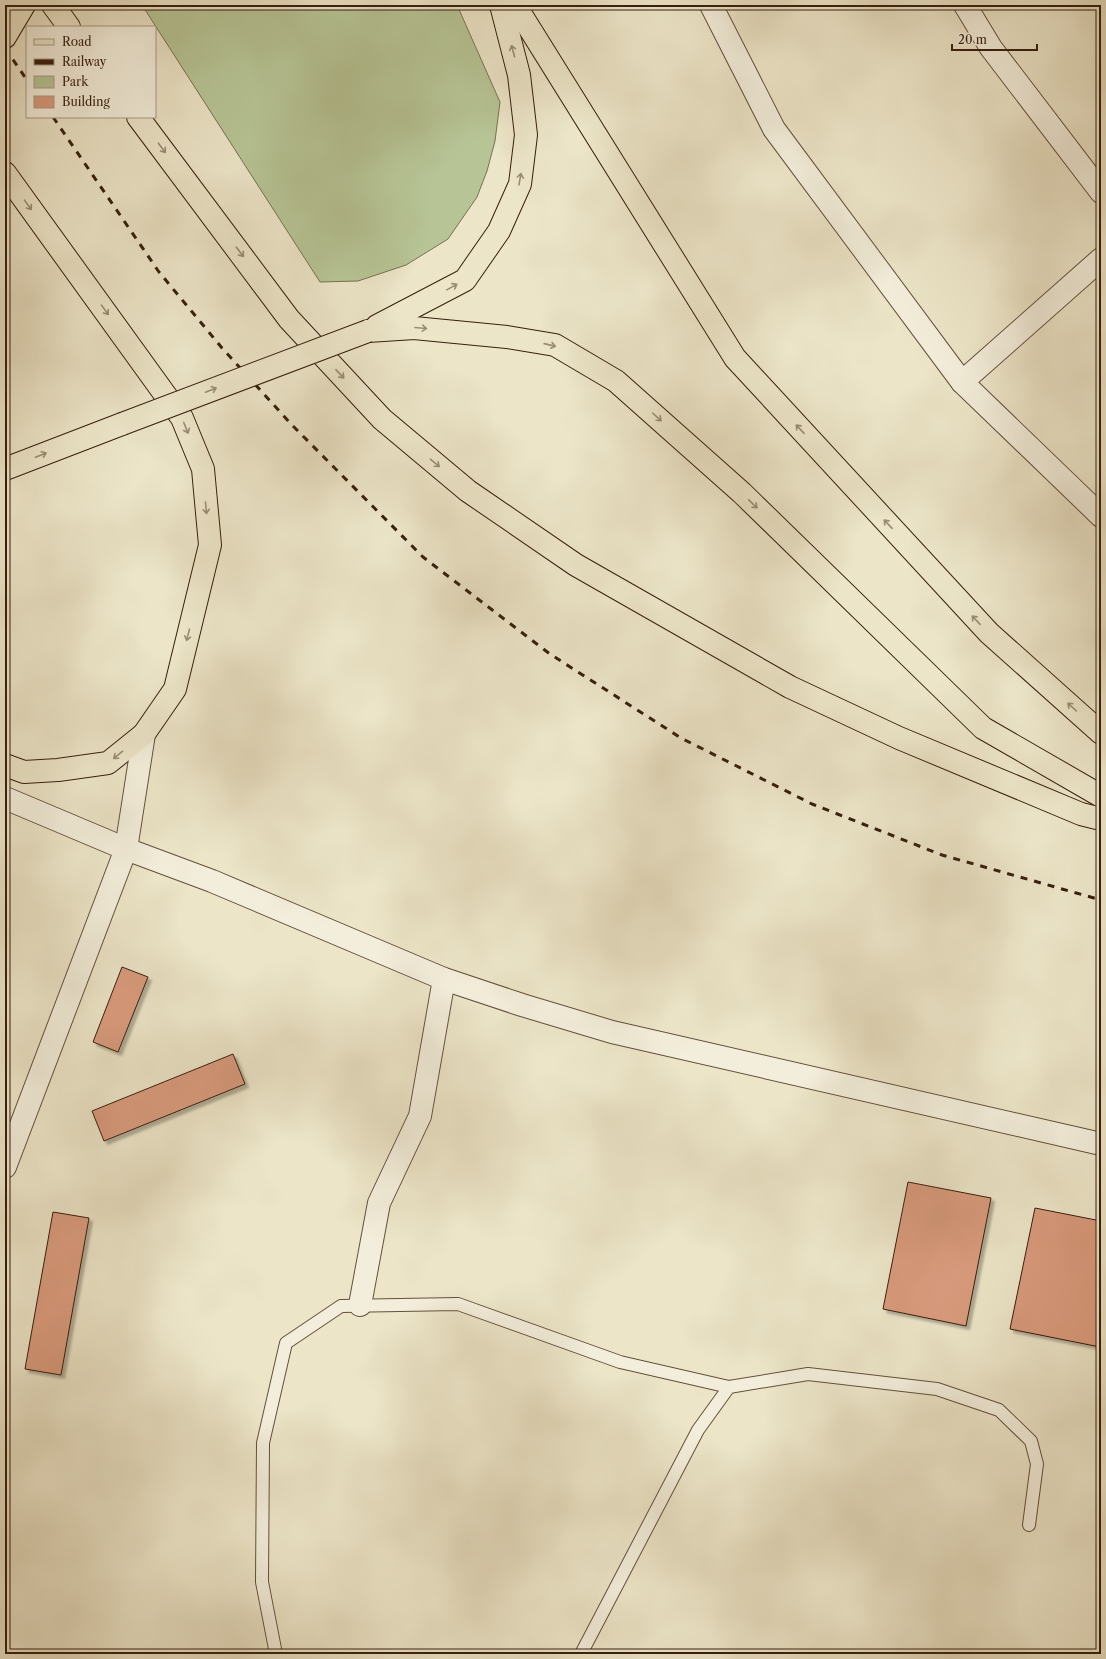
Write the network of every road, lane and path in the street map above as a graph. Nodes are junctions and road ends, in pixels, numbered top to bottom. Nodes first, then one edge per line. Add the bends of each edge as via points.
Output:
1 (24, 5) edge
2 (52, 5) edge
3 (501, 5) edge
4 (515, 5) edge
5 (711, 5) edge
6 (965, 5) edge
7 (68, 26) edge
8 (5, 37) edge
9 (139, 118) edge
10 (5, 173) edge
11 (1101, 192) edge
12 (1101, 259) edge
13 (368, 331) junction
14 (962, 382) junction
15 (5, 469) edge
16 (1101, 516) edge
17 (1101, 733) edge
18 (144, 734) junction
19 (5, 765) edge
20 (1101, 796) edge
21 (5, 798) edge
22 (1101, 819) edge
23 (126, 849) junction
24 (444, 979) junction
25 (1101, 1144) edge
26 (5, 1167) edge
27 (360, 1305) junction
28 (729, 1387) junction
29 (1029, 1525) dead end
30 (276, 1654) edge
31 (581, 1654) edge

1 - 8 main road
2 - 7 main road
13 -> 3 main road via 465,280 500,231 520,184 526,135 519,75
17 -> 4 main road via 988,633 735,358
5 - 14 street via 774,129
6 - 11 street via 991,48
9 -> 22 main road via 289,319 382,419 468,491 576,565 790,687 899,738 1081,814
10 -> 18 main road via 182,418 202,469 210,545 175,689
12 - 14 street
15 -> 13 main road, bridge
13 -> 20 main road via 414,328 507,336 555,345 616,380 742,493 983,728
14 - 16 street
18 -> 19 main road via 108,763 24,772
18 - 23 street
21 - 23 street
23 - 24 street via 212,881
23 - 26 street
24 - 25 street via 612,1032
24 - 27 street via 420,1116 379,1203
27 - 28 lane via 458,1304 620,1362
27 - 30 lane via 341,1306 286,1343 263,1443 262,1582
28 - 29 lane via 808,1374 937,1390 999,1410 1031,1441 1037,1464
28 - 31 lane via 698,1430

